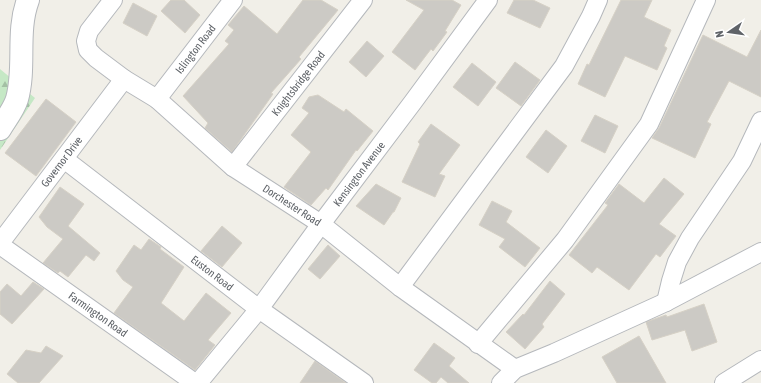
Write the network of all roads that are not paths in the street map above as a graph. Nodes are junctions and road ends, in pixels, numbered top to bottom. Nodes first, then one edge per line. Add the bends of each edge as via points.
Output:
1 (28, 0) edge
2 (113, 0) edge
3 (233, 0) edge
4 (363, 0) edge
5 (488, 0) edge
6 (598, 0) edge
7 (706, 0) edge
8 (124, 80) junction
9 (157, 98) junction
10 (761, 121) edge
11 (0, 129) edge
12 (64, 158) junction
13 (233, 167) junction
14 (321, 224) junction
15 (0, 244) edge
16 (761, 252) edge
17 (400, 287) junction
18 (666, 302) junction
19 (259, 309) junction
20 (478, 344) junction
21 (761, 360) edge
22 (515, 369) junction
23 (197, 383) edge
24 (364, 383) edge
25 (501, 383) edge
26 (724, 383) edge

1 - 11 street via 21,45 21,79 17,100
2 - 8 street, Dorchester Road via 89,31 86,41 88,50
3 - 9 street, Islington Road
4 - 13 street, Knightsbridge Road
5 - 14 street, Kensington Avenue
6 - 17 street via 564,66
7 - 20 street via 649,124 565,240
8 - 9 street, Dorchester Road
8 - 12 street, Governor Drive
9 - 13 street, Dorchester Road
10 - 18 street via 742,162 690,238 677,262
12 - 15 street, Governor Drive
12 - 19 street, Euston Road
13 - 14 street, Dorchester Road
14 - 17 street, Dorchester Road
14 - 19 street, Kensington Avenue
15 - 23 street, Farmington Road
16 - 18 street
17 - 20 street, Dorchester Road
18 - 22 street
19 - 23 street, Kensington Avenue
19 - 24 street, Euston Road
20 - 22 street, Dorchester Road
21 - 26 street
22 - 25 street

